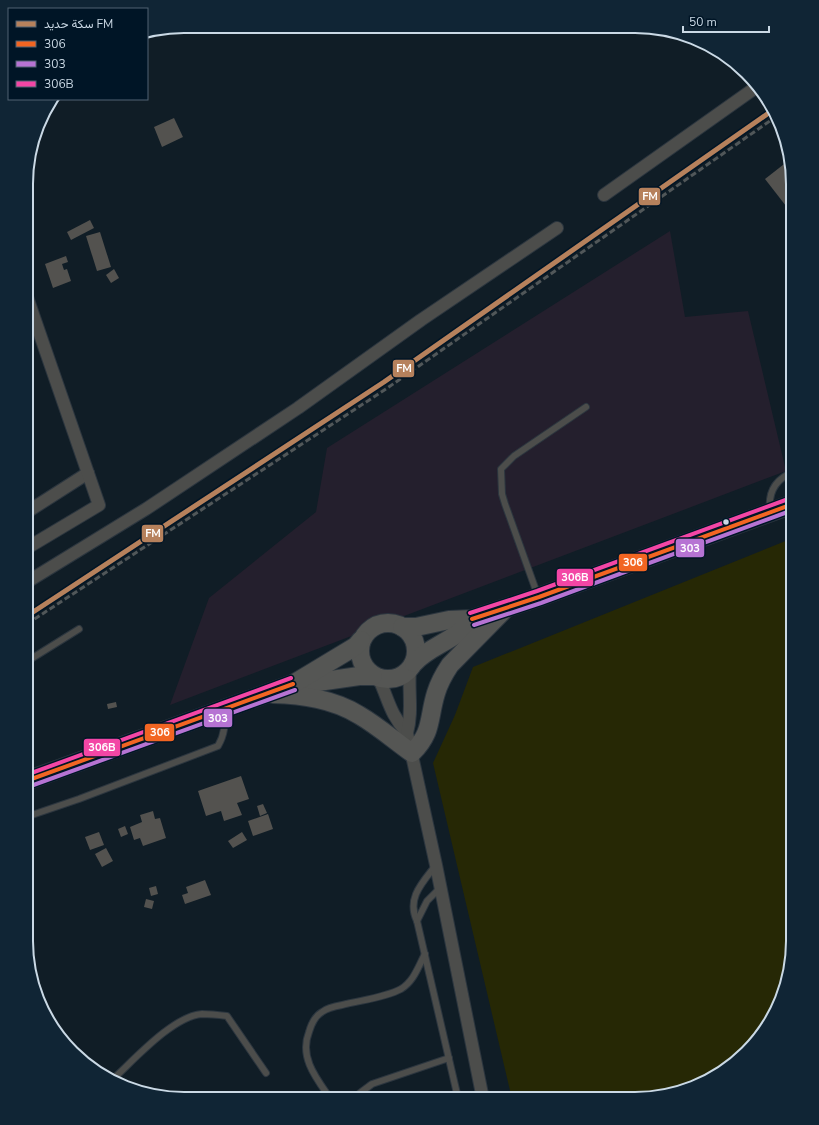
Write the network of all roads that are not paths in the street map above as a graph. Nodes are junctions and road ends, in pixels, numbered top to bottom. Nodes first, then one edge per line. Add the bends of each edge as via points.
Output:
1 (753, 90) edge
2 (604, 195) dead end
3 (557, 228) dead end
4 (33, 315) edge
5 (586, 408) dead end
6 (88, 473) junction
7 (786, 475) edge
8 (786, 506) edge
9 (33, 508) edge
10 (770, 512) junction
11 (33, 544) edge
12 (33, 578) edge
13 (539, 597) junction
14 (506, 608) junction
15 (472, 619) junction
16 (402, 627) junction
17 (79, 629) dead end
18 (362, 640) junction
19 (33, 658) edge
20 (412, 666) junction
21 (376, 677) junction
22 (293, 684) junction
23 (264, 694) junction
24 (225, 708) junction
25 (407, 733) junction
26 (412, 753) junction
27 (33, 778) edge
28 (33, 815) edge
29 (436, 865) junction
30 (440, 888) junction
31 (417, 921) junction
32 (425, 954) junction
33 (449, 1058) junction
34 (266, 1073) dead end
35 (116, 1076) edge
36 (326, 1092) edge
37 (361, 1092) edge
38 (457, 1092) edge
39 (482, 1092) edge

1 - 2 street
3 - 12 street via 292,412 146,509
4 - 6 street
5 - 13 lane via 514,456 501,469 502,494
6 - 9 street
6 - 11 street via 99,505
7 - 10 lane via 774,486 770,498
8 - 10 main road
10 - 13 main road
13 - 14 main road
14 - 15 main road
14 - 26 main road via 450,665 436,692 428,728 422,742
15 - 16 main road via 449,620 416,628
15 - 20 main road via 463,630 424,653
16 - 18 main road via 396,624 382,624 370,629
16 - 20 main road via 408,631 415,643
17 - 19 lane
18 - 21 main road via 360,660 368,672
18 - 22 main road
20 - 21 main road via 393,680
20 - 25 street via 411,714
21 - 22 main road via 359,676
21 - 25 street via 392,713
22 - 23 main road
23 - 24 main road
23 - 26 main road via 312,697 338,705 360,716
24 - 27 main road
24 - 28 lane via 226,726 218,746
25 - 26 street
26 - 29 street
29 - 30 street
29 - 31 lane via 413,899
30 - 31 lane via 427,901
30 - 39 street
31 - 32 lane
32 - 33 lane
32 - 36 lane via 412,980 401,988 385,995 321,1012 312,1023 305,1041 307,1060
33 - 37 lane via 372,1084
33 - 38 lane
34 - 35 lane via 227,1016 201,1014 187,1018 161,1034

